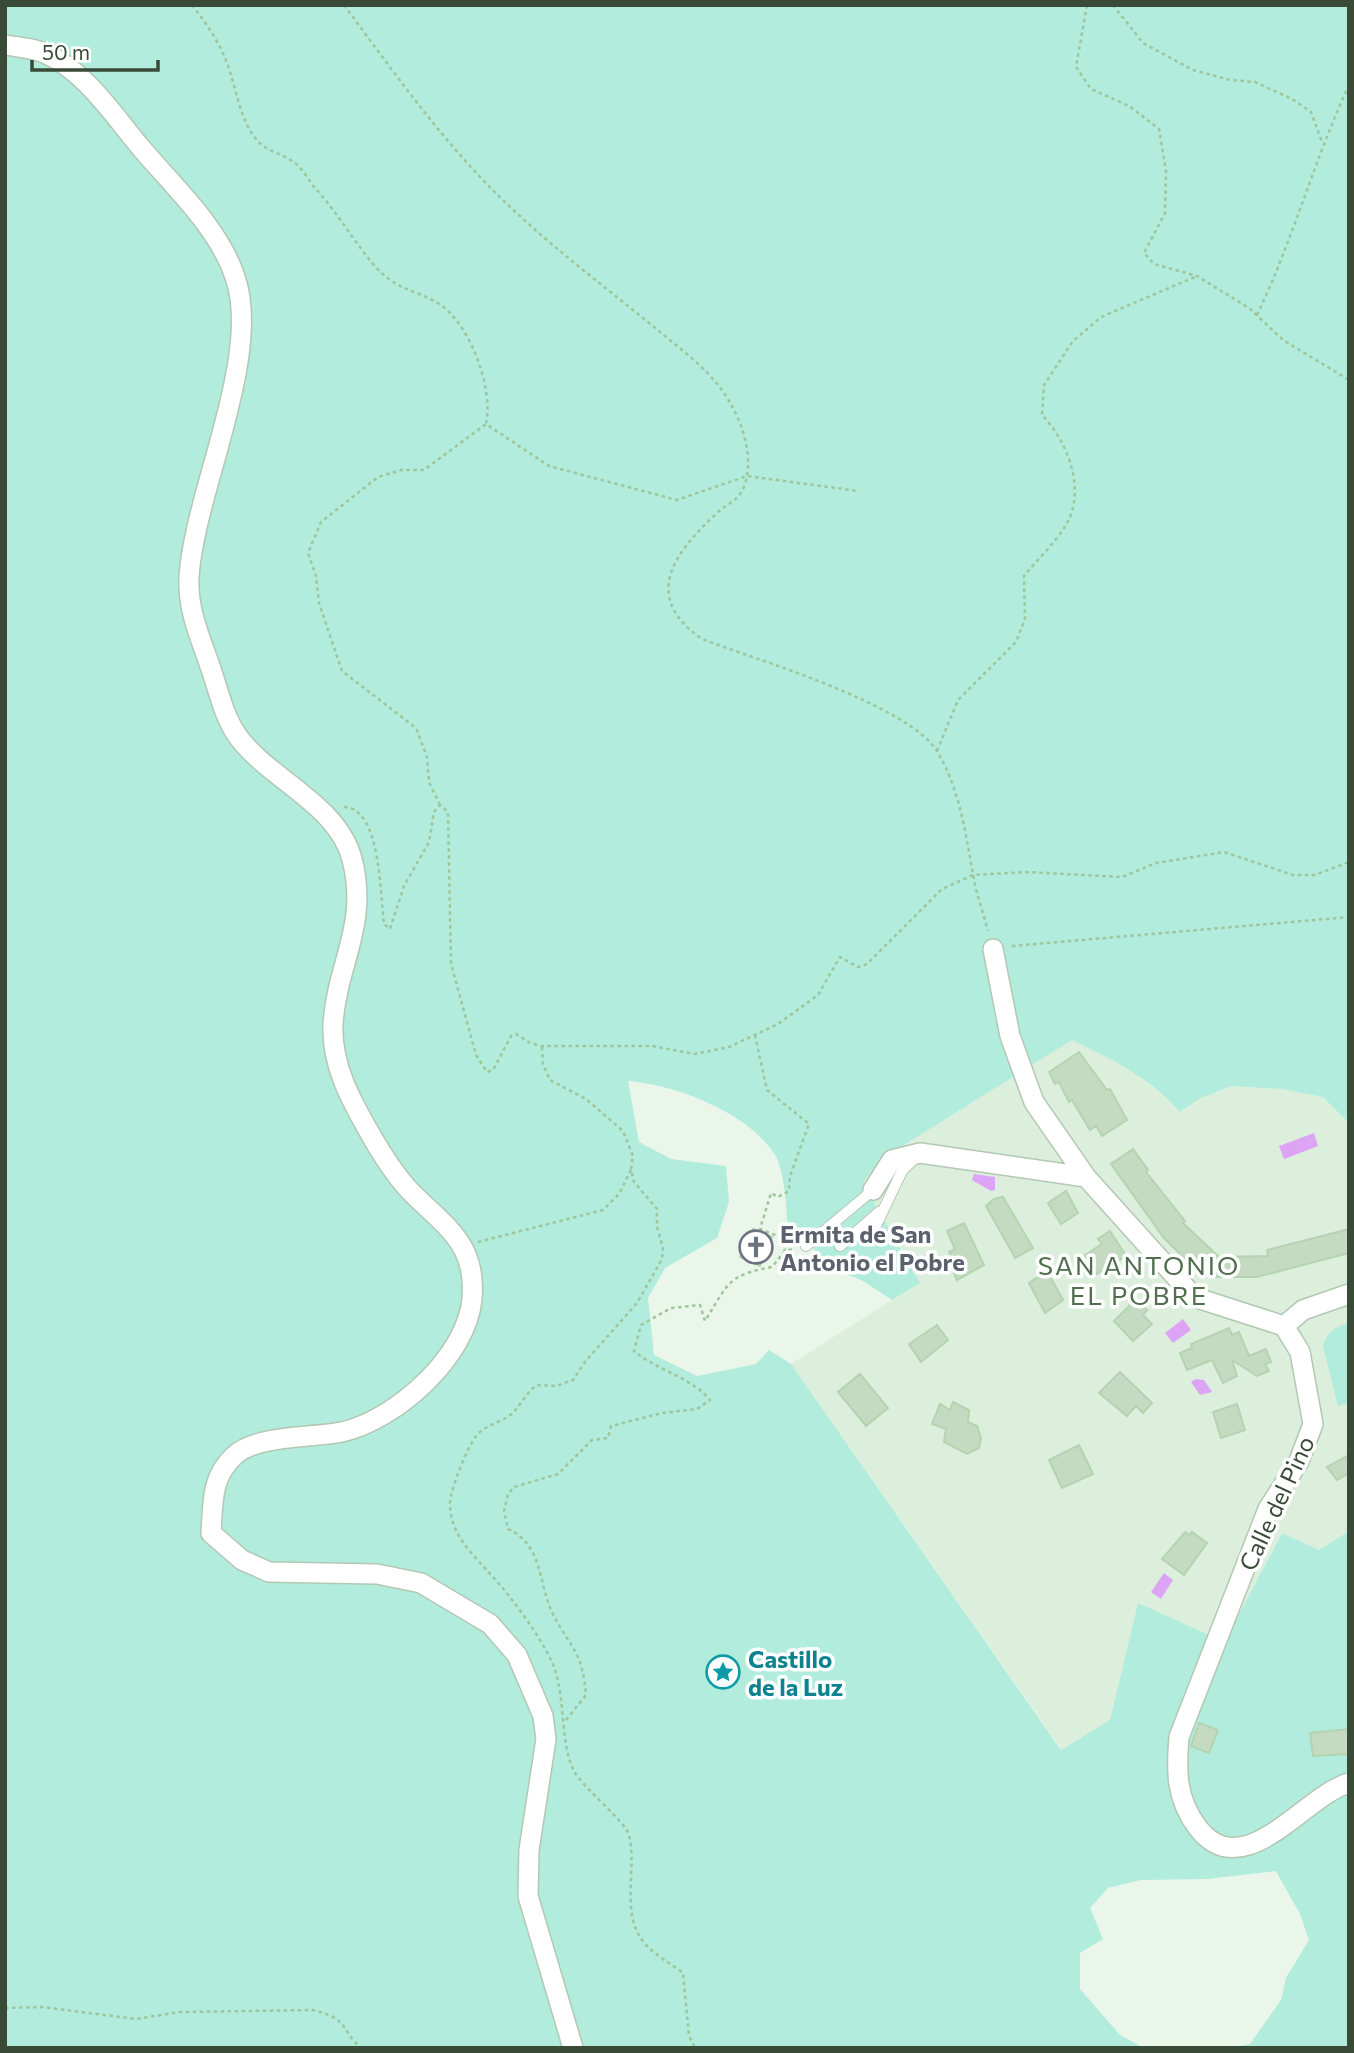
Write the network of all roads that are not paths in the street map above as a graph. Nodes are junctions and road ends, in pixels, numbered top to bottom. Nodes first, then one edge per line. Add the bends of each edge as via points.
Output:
1 (5, 45) edge
2 (993, 949) road end
3 (920, 1153) junction
4 (1086, 1177) junction
5 (873, 1190) joint
6 (882, 1210) junction
7 (869, 1240) dead end
8 (806, 1246) road end
9 (840, 1246) dead end
10 (1349, 1294) edge
11 (1284, 1326) junction
12 (1349, 1783) edge
13 (573, 2048) edge

1 - 13 street via 41,52 77,76 193,209 237,279 241,346 193,548 188,585 192,612 230,723 242,742 346,841 357,883 358,913 333,1026 337,1067 393,1169 411,1192 444,1220 461,1248 473,1285 464,1333 452,1353 421,1385 365,1426 261,1443 236,1452 215,1479 211,1533 242,1560 268,1572 377,1574 421,1583 490,1624 517,1655 543,1716 546,1739 529,1850 528,1896
2 - 4 street via 1010,1036 1034,1102
3 - 4 street
3 - 5 street via 892,1160
3 - 6 lane via 902,1171
4 - 11 street via 1195,1297
5 - 8 lane
6 - 7 lane
6 - 9 lane
10 - 11 street via 1303,1310
11 - 12 street, Calle del Pino via 1300,1352 1313,1424 1298,1461 1268,1509 1184,1724 1175,1778 1186,1812 1208,1840 1227,1848 1245,1847 1299,1817 1335,1786

